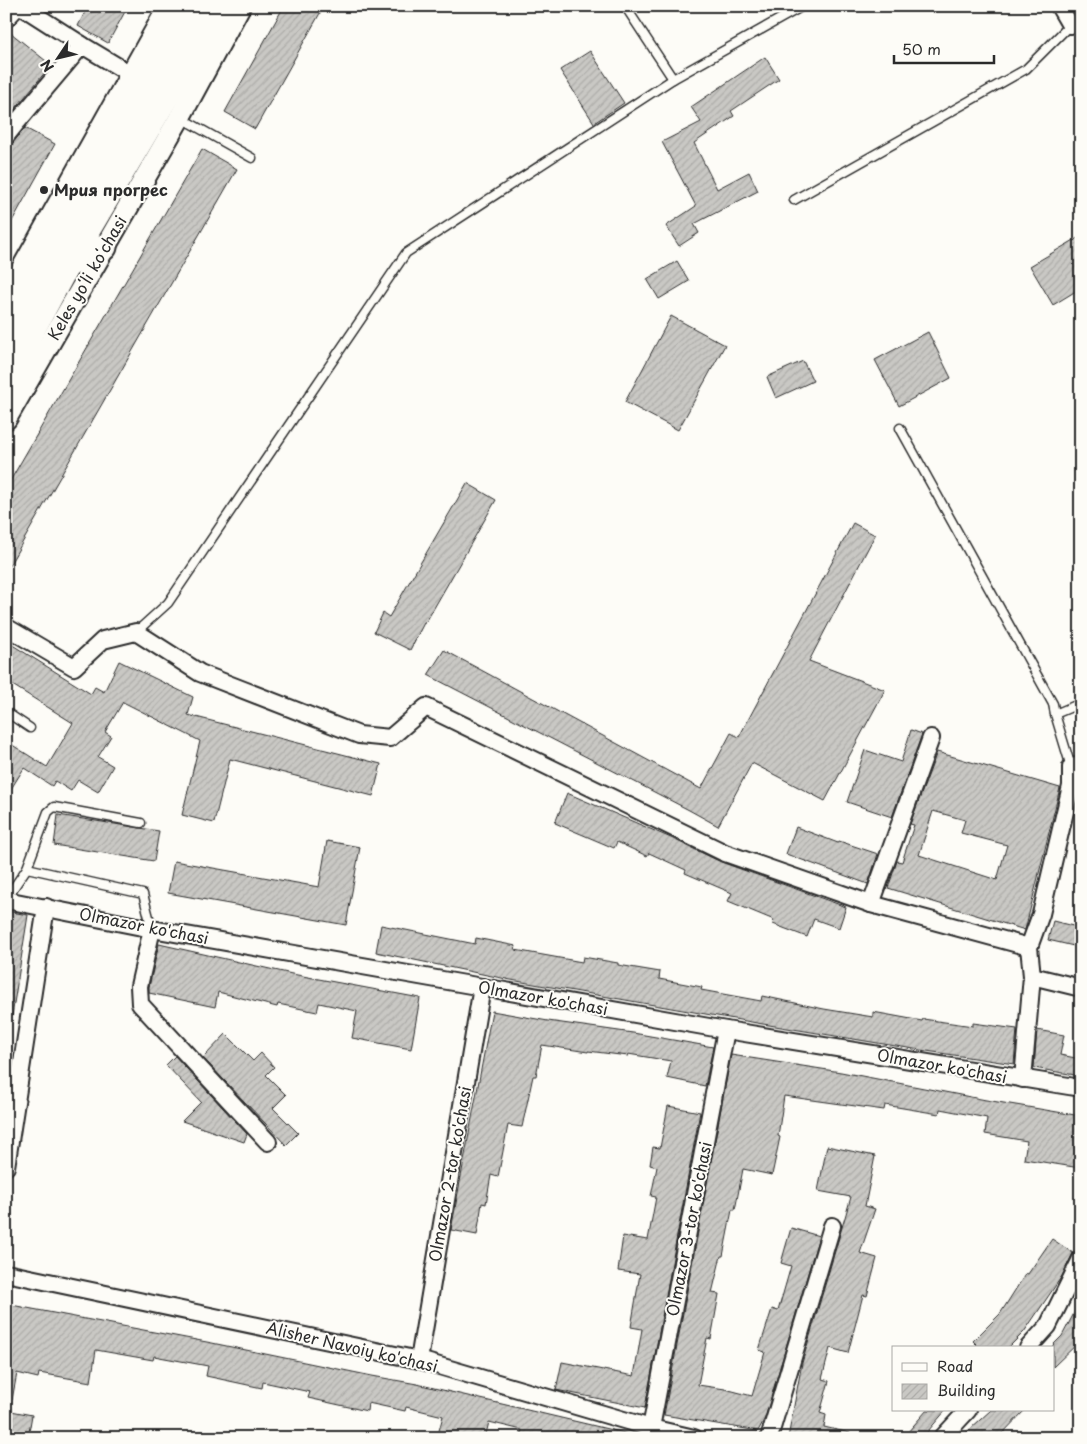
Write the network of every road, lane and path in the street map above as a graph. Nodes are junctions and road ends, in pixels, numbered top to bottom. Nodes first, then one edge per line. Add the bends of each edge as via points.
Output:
1 (20, 6) edge
2 (169, 6) edge
3 (193, 6) edge
4 (216, 6) edge
5 (240, 6) edge
6 (626, 6) edge
7 (803, 6) edge
8 (1059, 6) edge
9 (6, 19) edge
10 (1075, 22) edge
11 (82, 45) junction
12 (132, 75) junction
13 (673, 79) junction
14 (180, 117) junction
15 (6, 136) edge
16 (252, 158) dead end
17 (794, 200) dead end
18 (104, 247) junction
19 (68, 265) junction
20 (6, 297) edge
21 (6, 338) edge
22 (6, 378) edge
23 (6, 419) edge
24 (900, 428) dead end
25 (6, 626) edge
26 (136, 632) junction
27 (1081, 703) edge
28 (6, 712) edge
29 (1055, 714) junction
30 (30, 728) dead end
31 (931, 738) dead end
32 (1076, 766) edge
33 (141, 823) dead end
34 (27, 868) junction
35 (6, 900) edge
36 (871, 904) junction
37 (46, 907) junction
38 (152, 929) junction
39 (1029, 947) junction
40 (1032, 976) junction
41 (482, 987) junction
42 (1081, 988) edge
43 (726, 1030) junction
44 (1023, 1079) junction
45 (1081, 1088) edge
46 (268, 1142) dead end
47 (6, 1166) edge
48 (832, 1226) dead end
49 (1081, 1259) edge
50 (6, 1273) edge
51 (1030, 1346) edge
52 (419, 1360) junction
53 (966, 1412) edge
54 (651, 1428) junction
55 (694, 1438) edge
56 (769, 1438) edge
57 (942, 1438) edge

1 - 9 street
1 - 11 street
2 - 12 street
3 - 21 main road
4 - 19 main road, Keles yoʻli koʻchasi
5 - 14 street, Keles yoʻli koʻchasi
6 - 13 lane
7 - 13 lane
8 - 10 street
10 - 17 lane via 1026,69
11 - 12 street
11 - 15 street
12 - 20 street
13 - 26 lane via 406,254 168,602
14 - 16 lane
14 - 18 street, Keles yoʻli koʻchasi
18 - 19 main road
18 - 23 street, Keles yoʻli koʻchasi
19 - 22 main road, Keles yoʻli koʻchasi
24 - 29 lane via 1053,704
25 - 26 street via 74,667 103,640
26 - 36 street via 200,673 359,735 390,738 426,707 725,853
27 - 29 lane
28 - 30 lane
29 - 32 lane
31 - 36 street
32 - 39 street via 1041,914
33 - 34 lane via 54,808 48,812
34 - 35 lane
34 - 38 lane via 144,894
35 - 37 street, Olmazor ko'chasi
36 - 39 street
37 - 38 street, Olmazor ko'chasi
37 - 47 street
38 - 41 street, Olmazor ko'chasi
38 - 46 street via 139,986 140,1004
39 - 40 street
40 - 42 street
40 - 44 street
41 - 43 street, Olmazor ko'chasi
41 - 52 street, Olmazor 2-tor ko'chasi
43 - 44 street, Olmazor ko'chasi
43 - 54 street, Olmazor 3-tor ko'chasi
44 - 45 street, Olmazor ko'chasi
48 - 56 street
49 - 51 street via 1048,1326
50 - 52 street, Alisher Navoiy ko'chasi
52 - 54 street, Alisher Navoiy ko'chasi
53 - 57 street
54 - 55 street, Alisher Navoiy ko'chasi

